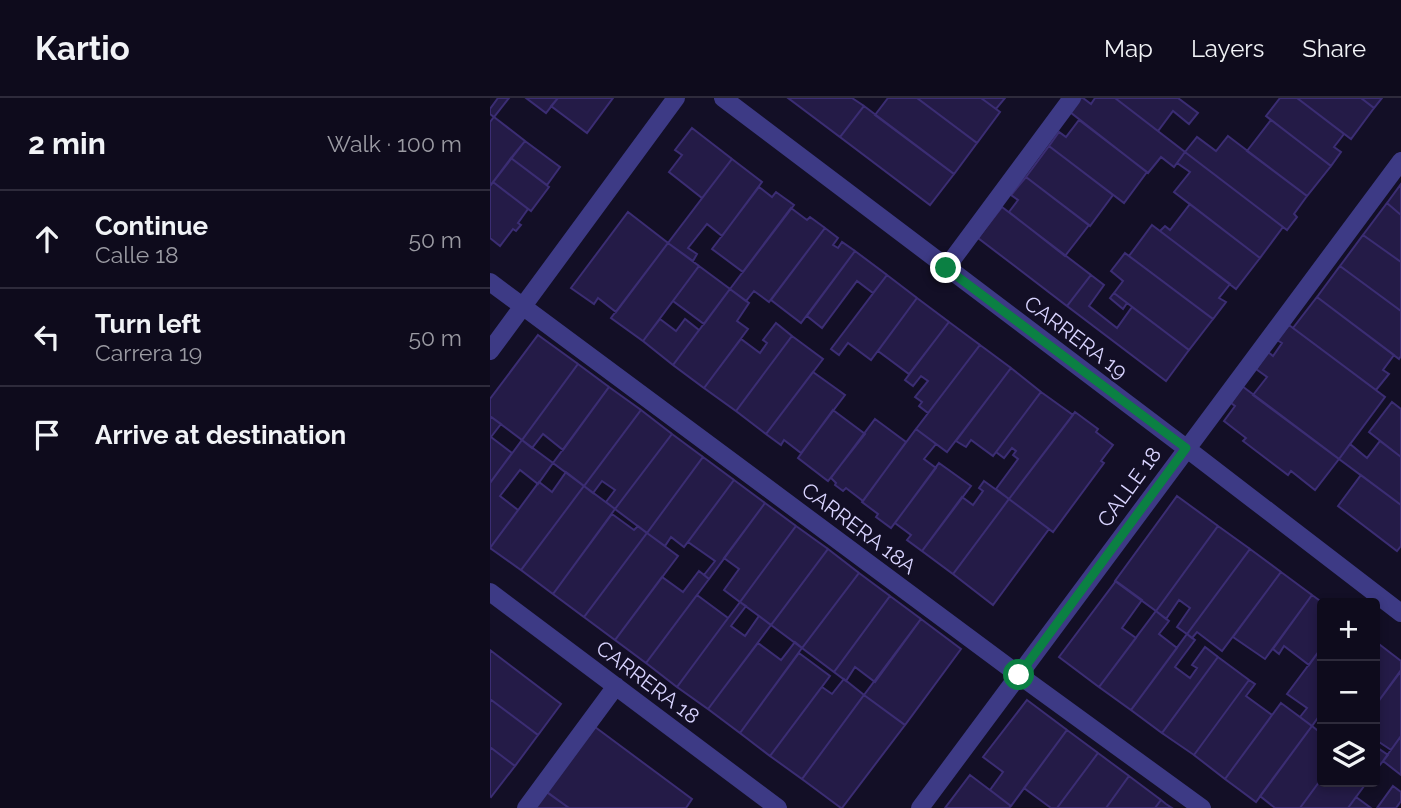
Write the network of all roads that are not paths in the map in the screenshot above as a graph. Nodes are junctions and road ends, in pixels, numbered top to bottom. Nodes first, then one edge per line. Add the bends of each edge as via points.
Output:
1 (676, 98) edge
2 (723, 98) edge
3 (1072, 98) edge
4 (1401, 160) edge
5 (946, 268) junction
6 (490, 282) edge
7 (523, 307) junction
8 (490, 351) edge
9 (1186, 448) junction
10 (490, 592) edge
11 (1401, 614) edge
12 (1019, 675) junction
13 (616, 686) junction
14 (526, 808) edge
15 (778, 808) edge
16 (920, 808) edge
17 (1202, 808) edge

1 - 7 street
2 - 5 street, CARRERA 19
3 - 5 street
4 - 9 street, CALLE 18
5 - 9 street, CARRERA 19
6 - 7 street, CARRERA 18A
7 - 8 street
7 - 12 street, CARRERA 18A
9 - 11 street, CARRERA 19
9 - 12 street, CALLE 18
10 - 13 street, CARRERA 18
12 - 16 street, CALLE 18
12 - 17 street, CARRERA 18A
13 - 14 street
13 - 15 street, CARRERA 18

